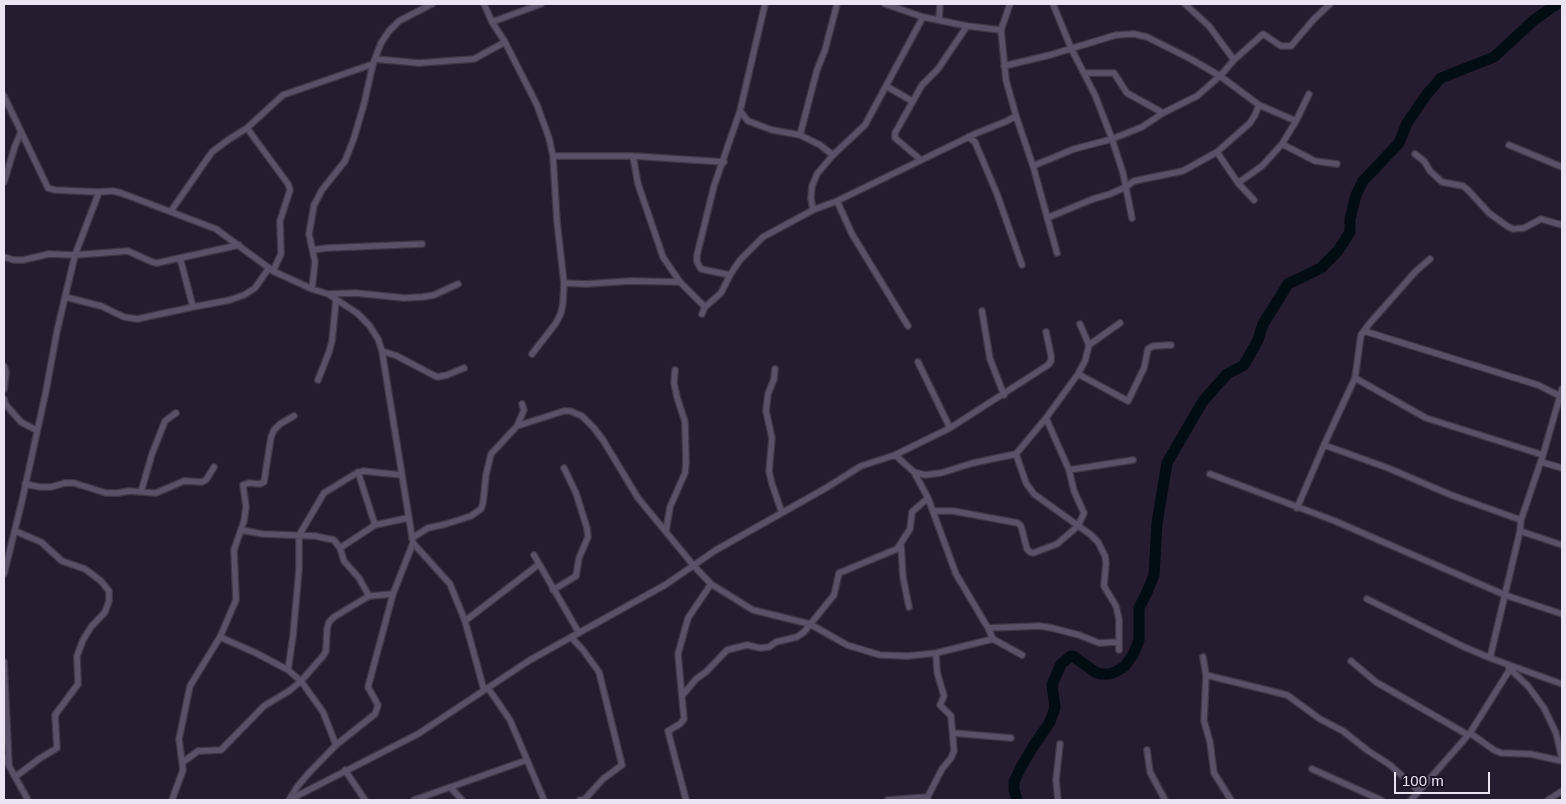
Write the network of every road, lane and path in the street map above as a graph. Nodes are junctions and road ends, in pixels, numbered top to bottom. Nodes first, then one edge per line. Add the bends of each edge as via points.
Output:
1 (432, 4) edge
2 (484, 4) edge
3 (541, 4) edge
4 (765, 4) edge
5 (837, 4) edge
6 (885, 4) edge
7 (940, 4) edge
8 (1010, 4) edge
9 (1053, 4) edge
10 (1186, 4) edge
11 (1328, 4) edge
12 (922, 17) junction
13 (939, 20) junction
14 (492, 22) junction
15 (966, 26) junction
16 (1001, 30) junction
17 (505, 42) junction
18 (1071, 48) junction
19 (1234, 60) junction
20 (374, 62) junction
21 (1004, 66) junction
22 (1084, 73) junction
23 (1220, 76) junction
24 (886, 86) junction
25 (1309, 94) dead end
26 (4, 96) edge
27 (912, 101) junction
28 (1259, 106) junction
29 (740, 111) junction
30 (1163, 113) junction
31 (1016, 116) junction
32 (1296, 122) junction
33 (247, 128) junction
34 (21, 132) junction
35 (977, 133) junction
36 (800, 135) junction
37 (968, 137) junction
38 (1112, 139) junction
39 (975, 142) junction
40 (1282, 144) junction
41 (1509, 144) dead end
42 (1217, 152) junction
43 (1415, 154) dead end
44 (553, 156) junction
45 (633, 156) junction
46 (833, 156) junction
47 (921, 160) junction
48 (724, 162) junction
49 (1337, 164) dead end
50 (1033, 166) junction
51 (1562, 168) edge
52 (4, 182) edge
53 (1238, 183) junction
54 (1126, 187) junction
55 (99, 192) junction
56 (1254, 200) dead end
57 (837, 201) junction
58 (813, 210) junction
59 (171, 211) junction
60 (1047, 218) junction
61 (1132, 218) dead end
62 (1562, 225) edge
63 (422, 244) dead end
64 (239, 245) junction
65 (313, 250) junction
66 (1057, 253) dead end
67 (75, 255) junction
68 (4, 257) edge
69 (180, 258) junction
70 (1430, 260) dead end
71 (1022, 264) dead end
72 (271, 270) junction
73 (730, 275) junction
74 (680, 282) junction
75 (564, 283) junction
76 (458, 284) dead end
77 (312, 289) junction
78 (328, 294) junction
79 (65, 297) junction
80 (336, 300) junction
81 (193, 307) junction
82 (705, 307) junction
83 (982, 311) dead end
84 (702, 314) dead end
85 (1120, 323) dead end
86 (1080, 324) dead end
87 (908, 326) dead end
88 (1364, 331) junction
89 (1046, 332) dead end
90 (1089, 345) junction
91 (1171, 345) dead end
92 (382, 351) junction
93 (532, 354) dead end
94 (918, 362) dead end
95 (4, 366) edge
96 (464, 368) dead end
97 (775, 369) dead end
98 (675, 370) dead end
99 (1078, 374) junction
100 (1355, 378) junction
101 (318, 380) dead end
102 (4, 389) edge
103 (1562, 389) edge
104 (1004, 395) junction
105 (1561, 397) edge
106 (4, 399) edge
107 (522, 404) dead end
108 (176, 413) dead end
109 (294, 416) dead end
110 (1046, 418) junction
111 (517, 426) junction
112 (950, 428) junction
113 (36, 430) junction
114 (1324, 445) junction
115 (1016, 454) junction
116 (895, 455) junction
117 (1543, 455) junction
118 (1132, 460) dead end
119 (1541, 462) junction
120 (214, 467) dead end
121 (564, 468) dead end
122 (1562, 468) edge
123 (1069, 470) junction
124 (358, 472) junction
125 (914, 472) junction
126 (402, 474) junction
127 (1210, 474) dead end
128 (26, 484) junction
129 (141, 492) junction
130 (928, 498) junction
131 (1296, 508) junction
132 (933, 511) junction
133 (782, 513) junction
134 (408, 518) junction
135 (1521, 520) junction
136 (375, 525) junction
137 (1078, 526) junction
138 (241, 530) junction
139 (14, 531) junction
140 (666, 531) junction
141 (1520, 532) junction
142 (299, 536) junction
143 (412, 540) junction
144 (901, 544) junction
145 (1562, 545) edge
146 (340, 548) junction
147 (534, 555) dead end
148 (538, 565) junction
149 (694, 566) junction
150 (4, 574) edge
151 (712, 584) junction
152 (553, 590) junction
153 (393, 594) junction
154 (1505, 595) junction
155 (369, 596) junction
156 (1368, 599) dead end
157 (909, 607) dead end
158 (1562, 614) edge
159 (465, 621) junction
160 (810, 624) junction
161 (988, 628) junction
162 (579, 633) junction
163 (220, 636) junction
164 (571, 637) junction
165 (993, 639) junction
166 (1119, 642) junction
167 (1118, 650) dead end
168 (936, 653) junction
169 (1022, 655) dead end
170 (1202, 657) dead end
171 (1490, 658) junction
172 (1351, 661) dead end
173 (4, 662) edge
174 (1509, 666) junction
175 (288, 670) junction
176 (1206, 675) junction
177 (301, 681) junction
178 (1562, 684) edge
179 (486, 689) junction
180 (682, 696) junction
181 (952, 733) junction
182 (1469, 734) junction
183 (1011, 738) dead end
184 (1060, 744) dead end
185 (336, 746) junction
186 (1147, 750) dead end
187 (4, 757) edge
188 (527, 760) junction
189 (1562, 760) edge
190 (183, 762) junction
191 (9, 766) junction
192 (1312, 769) dead end
193 (345, 770) junction
194 (15, 777) junction
195 (451, 788) junction
196 (1418, 791) junction
197 (1562, 791) edge
198 (302, 798) edge
199 (927, 799) edge
200 (28, 800) edge
201 (172, 800) edge
202 (289, 800) edge
203 (365, 800) edge
204 (414, 800) edge
205 (462, 800) edge
206 (544, 800) edge
207 (580, 800) edge
208 (585, 800) edge
209 (686, 800) edge
210 (888, 800) edge
211 (1058, 800) edge
212 (1165, 800) edge
213 (1231, 800) edge
214 (1381, 800) edge
215 (1411, 800) edge
216 (1548, 800) edge

1 - 20 street via 399,21 389,30
2 - 14 street
3 - 14 street
4 - 29 street
5 - 36 street
6 - 12 street
7 - 13 street
8 - 16 street
9 - 18 street
10 - 19 street via 1209,26
11 - 19 street via 1291,46 1281,46 1262,34
12 - 13 street
12 - 24 street
13 - 15 street
14 - 17 street
15 - 16 street
15 - 27 street
16 - 21 street
17 - 20 street via 474,59
17 - 44 street via 537,105
18 - 21 street
18 - 22 street
18 - 23 street via 1116,34 1134,34 1147,37
19 - 23 street
20 - 33 street via 283,95
20 - 65 street via 345,161 314,205 309,234
21 - 31 street
22 - 30 street via 1114,73 1127,93
22 - 38 street
23 - 28 street
23 - 30 street via 1197,96
24 - 27 street
24 - 46 street via 863,128
25 - 32 street
26 - 34 street
27 - 47 street via 894,136
28 - 32 street
28 - 42 street via 1250,123
29 - 36 street via 753,124
29 - 48 street
30 - 38 street
31 - 35 street
31 - 50 street
32 - 40 street
33 - 59 street via 212,152
33 - 72 street via 290,190 280,221 281,254
34 - 52 street
34 - 55 street via 50,189
35 - 37 street
35 - 39 street
36 - 46 street
37 - 39 street
37 - 47 street
38 - 50 street via 1074,149
38 - 54 street
39 - 71 street
40 - 49 street via 1315,160
40 - 53 street via 1262,166
41 - 51 street
42 - 53 street
42 - 54 street via 1183,171 1143,178
43 - 62 street via 1442,182 1463,186 1506,226 1524,228 1541,219
44 - 45 street
44 - 75 street
45 - 48 street
45 - 74 street via 638,184 663,257
46 - 58 street via 817,174 812,186
47 - 57 street
48 - 73 street via 714,186 696,262 701,269
50 - 60 street
53 - 56 street
54 - 60 street
54 - 61 street
55 - 59 street via 113,191
55 - 67 street
57 - 58 street
57 - 87 street via 852,234
58 - 73 street via 763,237
59 - 64 street via 216,229
60 - 66 street
63 - 65 street
64 - 69 street
64 - 72 street
65 - 77 street
67 - 68 street via 49,254 23,260
67 - 69 street via 128,250 152,262
67 - 79 street
69 - 81 street
70 - 88 street via 1416,271
72 - 77 street
72 - 81 street via 244,295
73 - 82 street via 718,296
74 - 75 street
74 - 82 street
75 - 93 street via 561,313
76 - 78 street via 422,298
77 - 78 street
78 - 80 street
79 - 81 street via 101,306 130,319
79 - 113 street
80 - 92 street via 369,325
80 - 101 street via 332,341
82 - 84 street
83 - 104 street via 990,359
85 - 90 street
86 - 90 street
88 - 100 street
88 - 105 street via 1538,384
89 - 104 street via 1051,361
90 - 99 street
91 - 99 street via 1148,349 1144,368 1128,401
92 - 96 street via 437,377
92 - 126 street
94 - 112 street
95 - 102 street
97 - 133 street via 766,411 772,438 769,471
98 - 140 street via 676,397 685,422 686,463 670,507
99 - 110 street
100 - 114 street
100 - 117 street via 1426,418
103 - 105 street
104 - 112 street
105 - 117 street
106 - 113 street via 21,422
107 - 111 street via 524,410
108 - 129 street via 165,421
109 - 138 street via 274,430 264,482 243,485 246,507
110 - 115 street
110 - 123 street
111 - 140 street via 564,411 582,416 599,434 638,498
111 - 143 street via 491,454 481,509 471,516 428,528
112 - 116 street
113 - 128 street
114 - 131 street
114 - 135 street
115 - 125 street via 941,473
115 - 137 street via 1030,489
116 - 125 street
116 - 133 street via 860,466
117 - 119 street
118 - 123 street
119 - 122 street
119 - 135 street
120 - 129 street via 202,482 184,482 156,494
121 - 152 street via 576,493 588,537 576,576
123 - 137 street via 1084,513
124 - 126 street
124 - 136 street
124 - 142 street via 324,494
125 - 130 street
126 - 134 street
127 - 131 street
128 - 129 street via 52,487 74,482 106,493
128 - 139 street
130 - 132 street
130 - 144 street via 912,512 910,530
131 - 154 street via 1335,521
132 - 137 street via 953,511 1018,523 1027,549 1033,552 1057,544
132 - 161 street via 956,574
133 - 149 street
134 - 136 street
134 - 143 street
135 - 141 street
136 - 146 street
137 - 166 street via 1098,542 1105,556 1104,586 1116,606
138 - 142 street
138 - 163 street via 234,550 236,600
139 - 150 street
139 - 194 street via 41,542 62,561 86,569 109,591 105,612 91,627 77,656 78,684 55,715 57,748
140 - 149 street
141 - 145 street
141 - 154 street
142 - 146 street via 325,537 334,540
142 - 175 street via 299,569
143 - 153 street
143 - 159 street via 450,584
144 - 157 street
144 - 160 street via 891,553 840,573 834,595
146 - 155 street via 344,561
147 - 148 street
148 - 152 street
148 - 159 street
149 - 151 street
149 - 162 street
151 - 160 street via 753,610
151 - 180 street via 688,618 680,644
152 - 162 street
153 - 155 street
153 - 185 street via 368,687 378,708 371,718
154 - 158 street
154 - 171 street
155 - 177 street via 329,622 326,651
156 - 171 street
159 - 179 street
160 - 168 street via 847,645 880,655
160 - 180 street via 797,637 769,647 747,645 727,650 696,678
161 - 165 street
161 - 166 street via 1052,628 1099,643
162 - 164 street
163 - 175 street
163 - 190 street via 190,686 179,739
164 - 179 street
164 - 208 street via 599,672 622,764
165 - 168 street
165 - 169 street
166 - 167 street
168 - 181 street via 944,696 940,706 951,716
170 - 176 street
171 - 174 street
172 - 182 street via 1376,682
173 - 191 street
174 - 178 street
174 - 182 street
174 - 189 street via 1544,708 1556,733
175 - 177 street
176 - 196 street via 1287,694 1390,764
176 - 213 street via 1204,721 1214,773
177 - 185 street via 322,712
177 - 190 street via 264,706 221,750 198,751
179 - 188 street via 510,720
179 - 193 street via 418,734
180 - 209 street via 683,722 668,731 668,735
181 - 183 street
181 - 199 street via 953,755
182 - 189 street via 1501,753
182 - 196 street
184 - 211 street via 1056,780
185 - 202 street via 307,775
186 - 212 street via 1150,772
187 - 191 street
188 - 195 street
188 - 206 street
190 - 201 street
191 - 194 street
192 - 214 street
193 - 198 street
193 - 203 street
194 - 200 street
195 - 204 street
195 - 205 street
196 - 215 street
197 - 216 street
198 - 202 street
199 - 210 street
207 - 208 street

